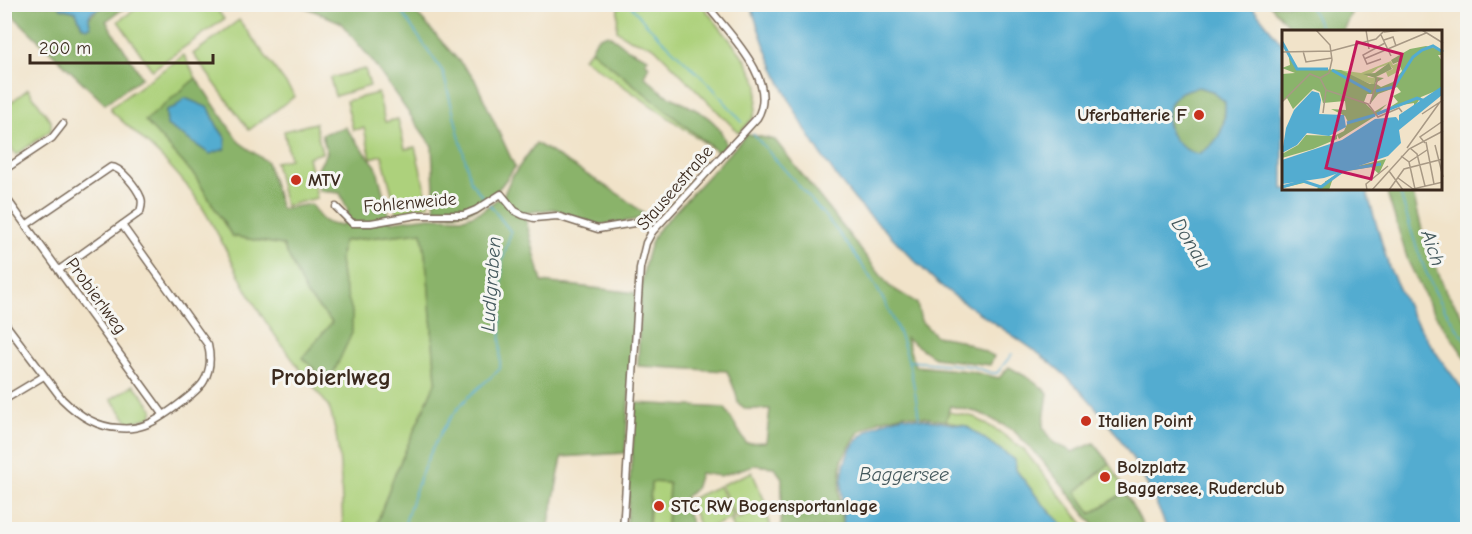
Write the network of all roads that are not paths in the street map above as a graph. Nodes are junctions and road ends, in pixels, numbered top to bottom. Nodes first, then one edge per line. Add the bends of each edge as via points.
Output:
1 (706, 4) edge
2 (63, 124) dead end
3 (4, 170) edge
4 (4, 195) edge
5 (336, 207) dead end
6 (26, 225) junction
7 (122, 225) junction
8 (652, 232) junction
9 (59, 270) junction
10 (4, 322) edge
11 (45, 376) junction
12 (4, 400) edge
13 (163, 414) junction
14 (623, 530) edge

1 - 8 street, Stauseestraße via 761,80 760,114
2 - 3 street via 52,138
4 - 6 street, Probierlweg
5 - 8 street, Fohlenweide via 352,223 371,223 417,215 456,216 472,212 501,194 515,211 534,218 557,216 598,229 640,222
6 - 7 street via 111,167 121,170 141,197 140,212
6 - 9 street, Probierlweg
7 - 9 street
7 - 13 street via 204,338 210,354 210,369 203,384
8 - 14 street, Stauseestraße via 645,243 640,268
9 - 13 street, Probierlweg
10 - 11 street
11 - 12 street
11 - 13 street via 73,409 107,427 138,427

